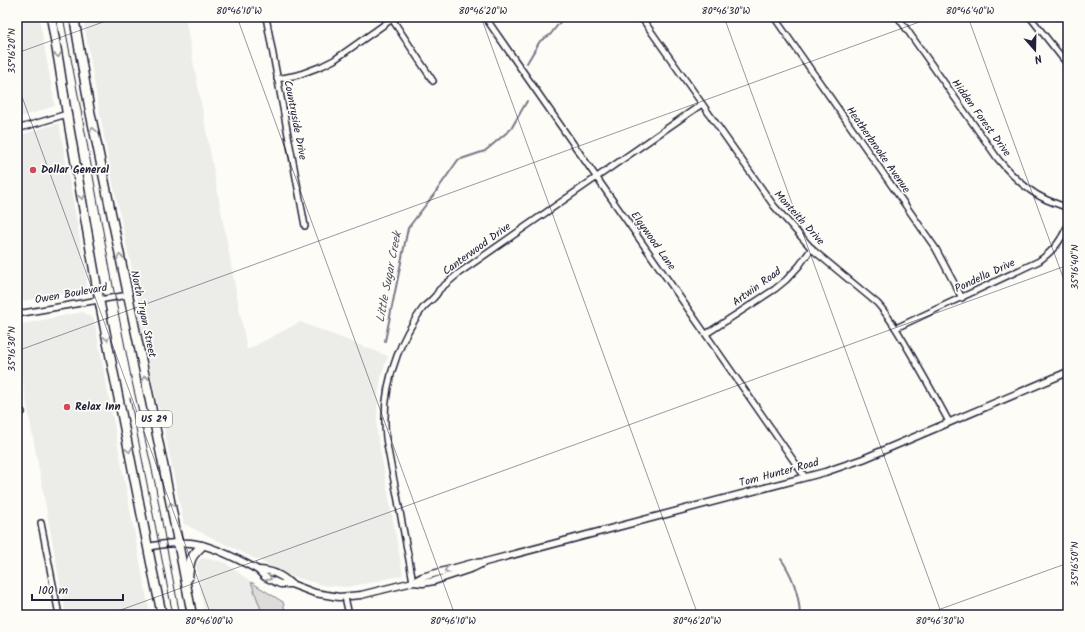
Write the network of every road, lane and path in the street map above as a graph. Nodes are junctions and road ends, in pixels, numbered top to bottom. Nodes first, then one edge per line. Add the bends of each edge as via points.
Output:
1 (51, 17) edge
2 (74, 17) edge
3 (266, 17) edge
4 (485, 17) edge
5 (642, 17) edge
6 (774, 17) edge
7 (898, 17) edge
8 (1030, 17) edge
9 (394, 18) edge
10 (1068, 64) edge
11 (278, 79) junction
12 (433, 81) dead end
13 (702, 104) junction
14 (67, 114) junction
15 (17, 129) edge
16 (597, 177) junction
17 (1068, 208) edge
18 (1068, 225) edge
19 (305, 226) dead end
20 (812, 248) junction
21 (128, 295) junction
22 (962, 298) junction
23 (99, 299) junction
24 (17, 314) edge
25 (896, 328) junction
26 (706, 334) junction
27 (1068, 372) edge
28 (949, 422) junction
29 (805, 477) junction
30 (41, 523) dead end
31 (179, 543) junction
32 (202, 546) junction
33 (148, 547) junction
34 (413, 582) junction
35 (187, 589) junction
36 (345, 597) junction
37 (60, 615) edge
38 (162, 615) edge
39 (192, 615) edge
40 (349, 615) edge

1 -> 14 main road, US 29
21 -> 2 main road, North Tryon Street / US 29 via 89,106
3 - 11 street, Countryside Drive
4 - 16 street, Elgywood Lane
5 - 13 street, Monteith Drive
6 - 22 street, Heatherbrooke Avenue via 936,249
7 - 17 street, Hidden Forest Drive via 1008,172 1026,188 1046,200
8 - 10 street
9 - 11 street via 334,60 298,75
9 - 12 street
11 - 19 street, Countryside Drive
13 - 16 street, Canterwood Drive
13 - 20 street, Monteith Drive via 766,196
14 - 15 street
14 -> 23 main road, US 29
16 - 26 street, Elgywood Lane
16 - 34 street, Canterwood Drive via 452,278 425,306 404,339 391,375 386,426
18 - 22 street, Pondella Drive via 1055,247 1039,261
20 - 25 street, Monteith Drive via 877,303
20 - 26 street, Artwin Road via 799,266 775,289
21 - 23 street, Owen Boulevard
31 -> 21 main road, North Tryon Street / US 29
22 - 25 street, Pondella Drive
23 - 24 street, Owen Boulevard
23 -> 33 main road, US 29
25 - 28 street, Monteith Drive
26 - 29 street, Elgywood Lane
27 - 28 street, Tom Hunter Road
28 - 29 street, Tom Hunter Road via 863,459
29 - 34 street, Tom Hunter Road via 485,562 473,563 422,577
30 - 37 street
31 - 32 street, Tom Hunter Road
31 - 33 street, Tom Hunter Road
31 - 35 main road, North Tryon Street / US 29
32 - 35 main road via 190,560
32 - 36 street, Tom Hunter Road via 233,557 258,570 272,572 291,584 314,593
33 - 38 main road, US 29
34 - 36 street, Tom Hunter Road
35 - 39 main road, North Tryon Street / US 29
36 - 40 street

